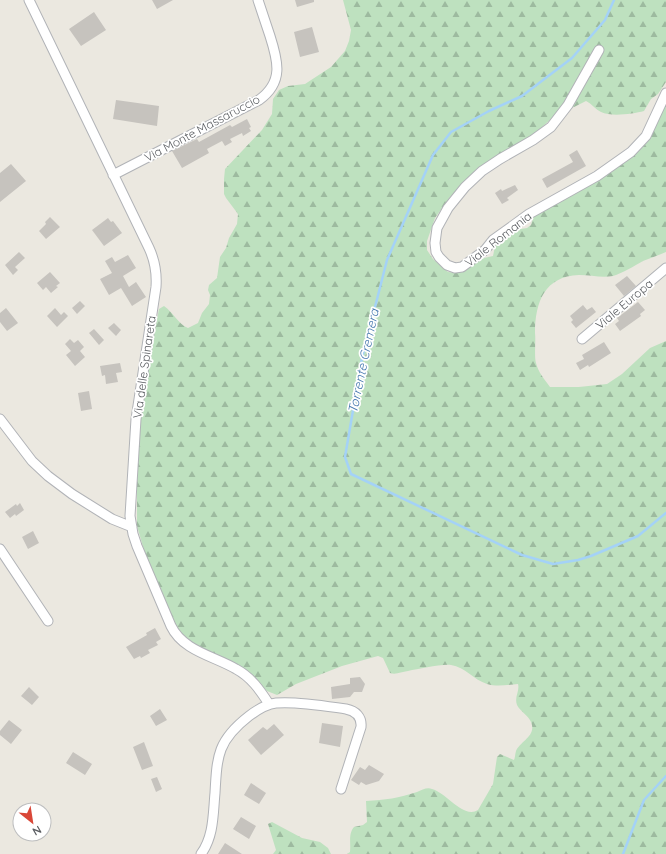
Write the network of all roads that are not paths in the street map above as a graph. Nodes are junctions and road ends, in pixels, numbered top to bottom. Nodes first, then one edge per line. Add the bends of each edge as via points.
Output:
1 (29, 0) edge
2 (258, 0) edge
3 (599, 50) dead end
4 (666, 93) edge
5 (114, 175) junction
6 (666, 268) edge
7 (582, 339) dead end
8 (0, 419) edge
9 (132, 527) junction
10 (0, 549) edge
11 (48, 621) dead end
12 (269, 704) junction
13 (341, 788) dead end
14 (201, 854) edge

1 - 5 street, Via delle Spinareta
2 - 5 street, Via Monte Massaruccio via 277,61 276,77 268,92 259,100
3 - 4 street, Viale Romania via 568,105 551,127 482,171 448,208 437,228 435,242 436,252 447,265 462,267 529,214 597,176 631,152 646,136
5 - 9 street, Via delle Spinareta via 152,255 156,275 136,420 130,498
6 - 7 street, Viale Europa
8 - 9 street via 32,461 48,476 112,519
9 - 12 street, Via delle Spinareta via 137,546 176,636 194,649 244,674 255,684
10 - 11 street
12 - 13 street via 282,702 324,706 349,709 358,714 362,722 361,728
12 - 14 street via 237,725 221,747 216,765 212,825

